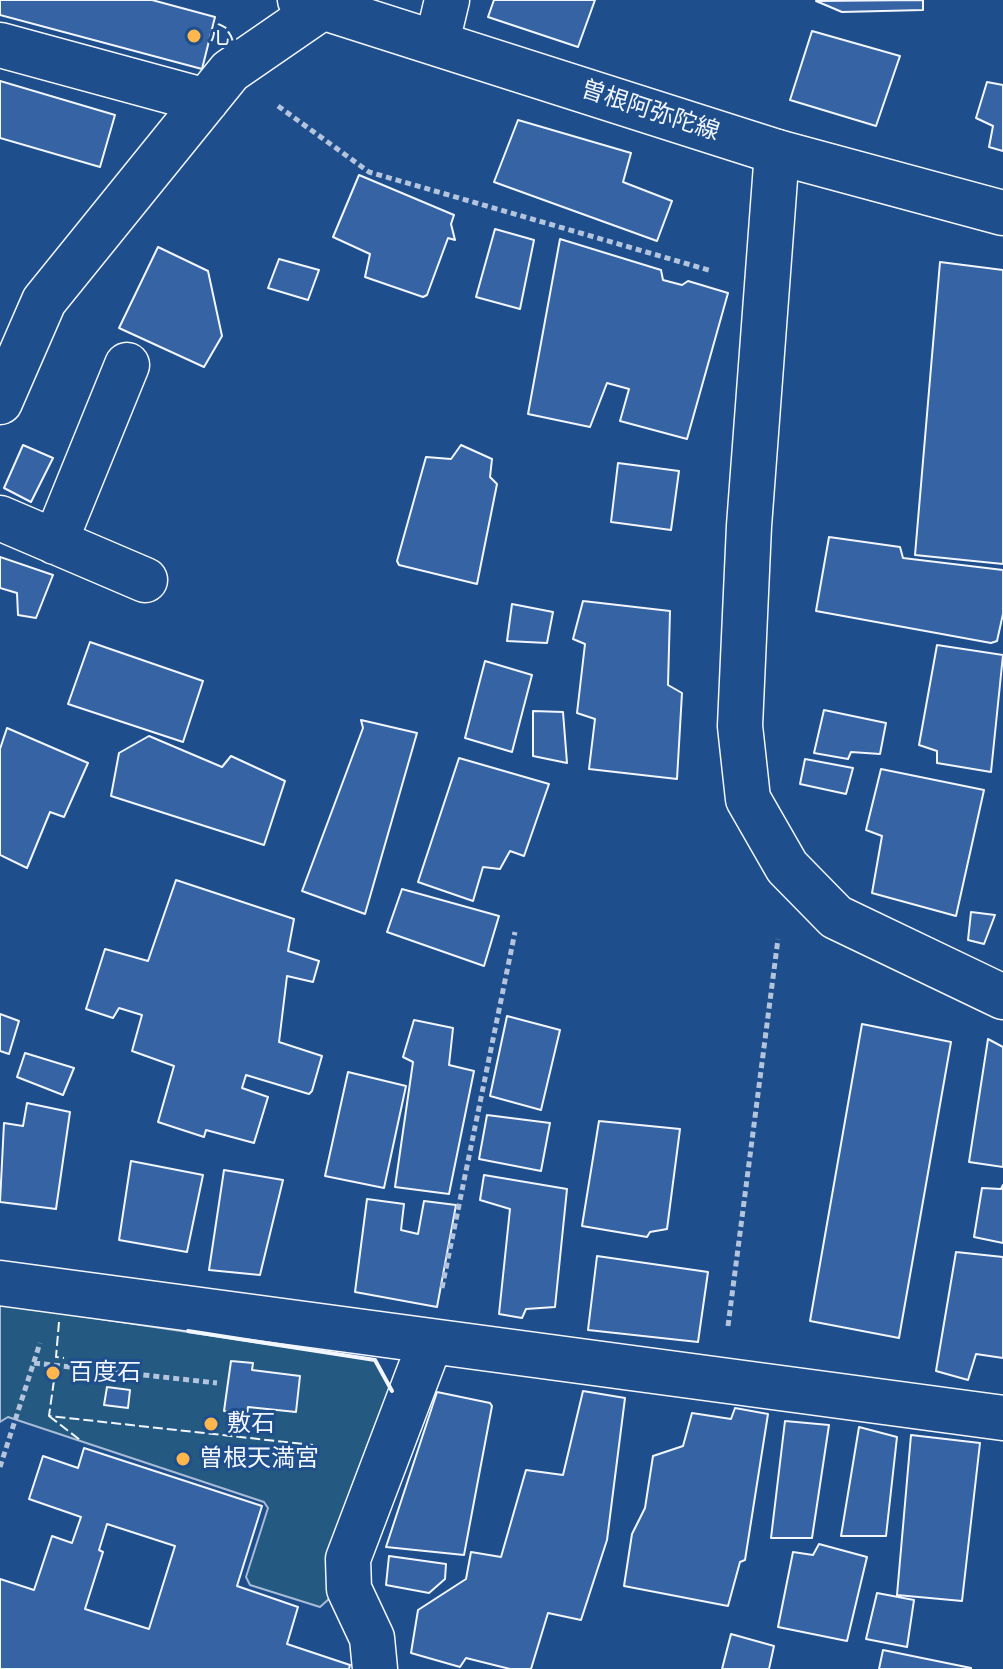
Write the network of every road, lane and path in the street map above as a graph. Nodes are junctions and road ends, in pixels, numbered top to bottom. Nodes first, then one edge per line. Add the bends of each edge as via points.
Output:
1 (447, 0) edge
2 (312, 3) edge
3 (437, 42) junction
4 (0, 45) edge
5 (218, 86) junction
6 (777, 152) junction
7 (1003, 213) edge
8 (767, 286) junction
9 (127, 365) dead end
10 (0, 402) edge
11 (0, 518) edge
12 (55, 542) junction
13 (145, 580) dead end
14 (787, 867) junction
15 (515, 932) dead end
16 (1003, 997) edge
17 (0, 1283) edge
18 (57, 1291) junction
19 (430, 1343) junction
20 (34, 1363) junction
21 (720, 1382) junction
22 (217, 1383) dead end
23 (1003, 1418) edge
24 (0, 1467) edge
25 (375, 1669) edge

1 - 3 street
2 - 3 street, 曽根阿弥陀線
2 - 5 street
3 - 6 street, 曽根阿弥陀線
4 - 5 street
5 - 8 path via 369,172
5 - 10 street via 44,301
6 - 7 street, 曽根阿弥陀線
6 - 8 street
8 - 14 street via 740,726 748,799
9 - 12 street
11 - 12 street
12 - 13 street
14 - 16 street via 836,917
14 - 21 path
15 - 19 path
17 - 18 street
18 - 19 street
18 - 20 path
19 - 21 street
19 - 25 street via 348,1559 349,1589 372,1638
20 - 22 path
20 - 24 path
21 - 23 street

